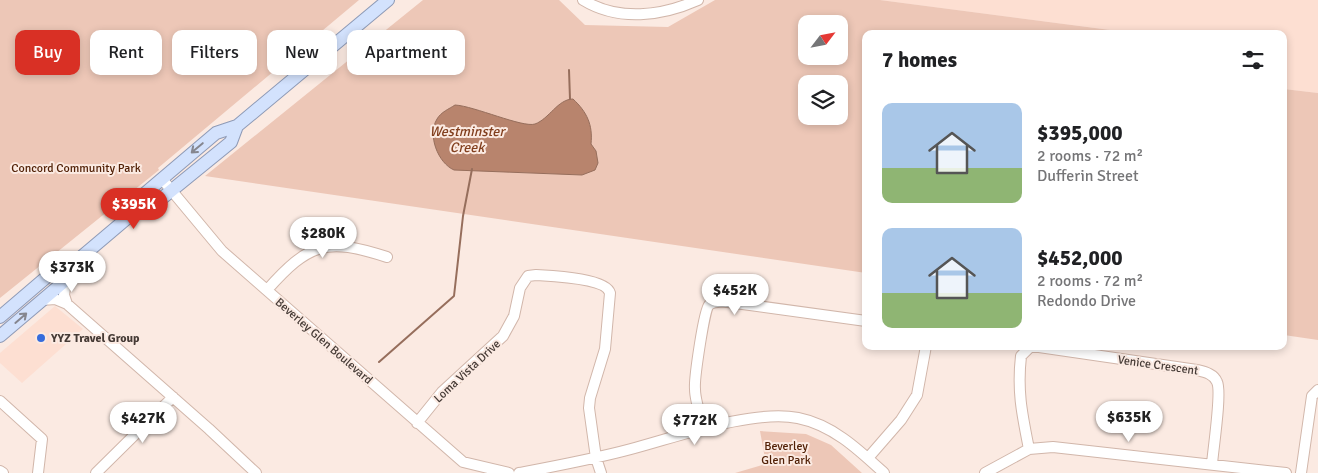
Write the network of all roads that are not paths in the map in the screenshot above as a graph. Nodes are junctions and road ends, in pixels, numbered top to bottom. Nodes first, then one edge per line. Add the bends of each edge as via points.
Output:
1 (388, 0) edge
2 (583, 0) edge
3 (698, 0) edge
4 (237, 126) junction
5 (162, 179) junction
6 (172, 190) junction
7 (138, 209) junction
8 (387, 257) dead end
9 (74, 264) junction
10 (66, 280) junction
11 (267, 290) junction
12 (42, 300) junction
13 (67, 304) junction
14 (0, 317) edge
15 (862, 320) edge
16 (0, 336) edge
17 (925, 350) edge
18 (1027, 350) edge
19 (1060, 350) edge
20 (1318, 390) edge
21 (173, 397) junction
22 (0, 401) edge
23 (417, 423) junction
24 (705, 430) junction
25 (1029, 449) junction
26 (596, 458) junction
27 (868, 458) junction
28 (1212, 464) junction
29 (38, 473) edge
30 (96, 473) edge
31 (256, 473) edge
32 (509, 473) edge
33 (519, 473) edge
34 (601, 473) edge
35 (884, 473) edge
36 (985, 473) edge
37 (1286, 473) edge
38 (1301, 473) edge

1 - 4 main road
2 - 3 street via 613,13 648,15 676,10
4 -> 5 main road via 216,133
4 - 6 main road via 231,142
5 - 6 street, Beverley Glen Boulevard
5 - 7 main road via 143,195
6 - 7 main road via 153,206
6 - 11 street, Beverley Glen Boulevard via 222,251
7 - 9 main road
8 - 11 street via 358,248 322,246 292,263
9 - 10 main road
9 - 14 main road via 56,269
10 - 12 main road
10 - 13 street via 64,296
11 - 23 street, Beverley Glen Boulevard
12 - 13 street via 55,299
16 -> 12 main road
13 - 21 street
15 - 24 street via 728,302 711,304 704,319 694,388
17 - 27 street via 917,395 901,420
18 - 25 street, Venice Crescent via 1020,356 1018,396
19 - 28 street, Venice Crescent via 1197,370 1214,377 1218,383 1218,397
20 - 38 street via 1312,396
21 - 30 street
21 - 31 street
22 - 29 street via 42,439
23 - 26 street, Loma Vista Drive via 442,392 503,336 514,316 520,288 528,276 594,282 610,293 605,349 588,408
23 - 32 street, Beverley Glen Boulevard via 463,462
24 - 26 street
24 - 27 street via 775,415 800,418 828,428
25 - 28 street via 1053,447
25 - 36 street
26 - 33 street
26 - 34 street
27 - 35 street
28 - 37 street

